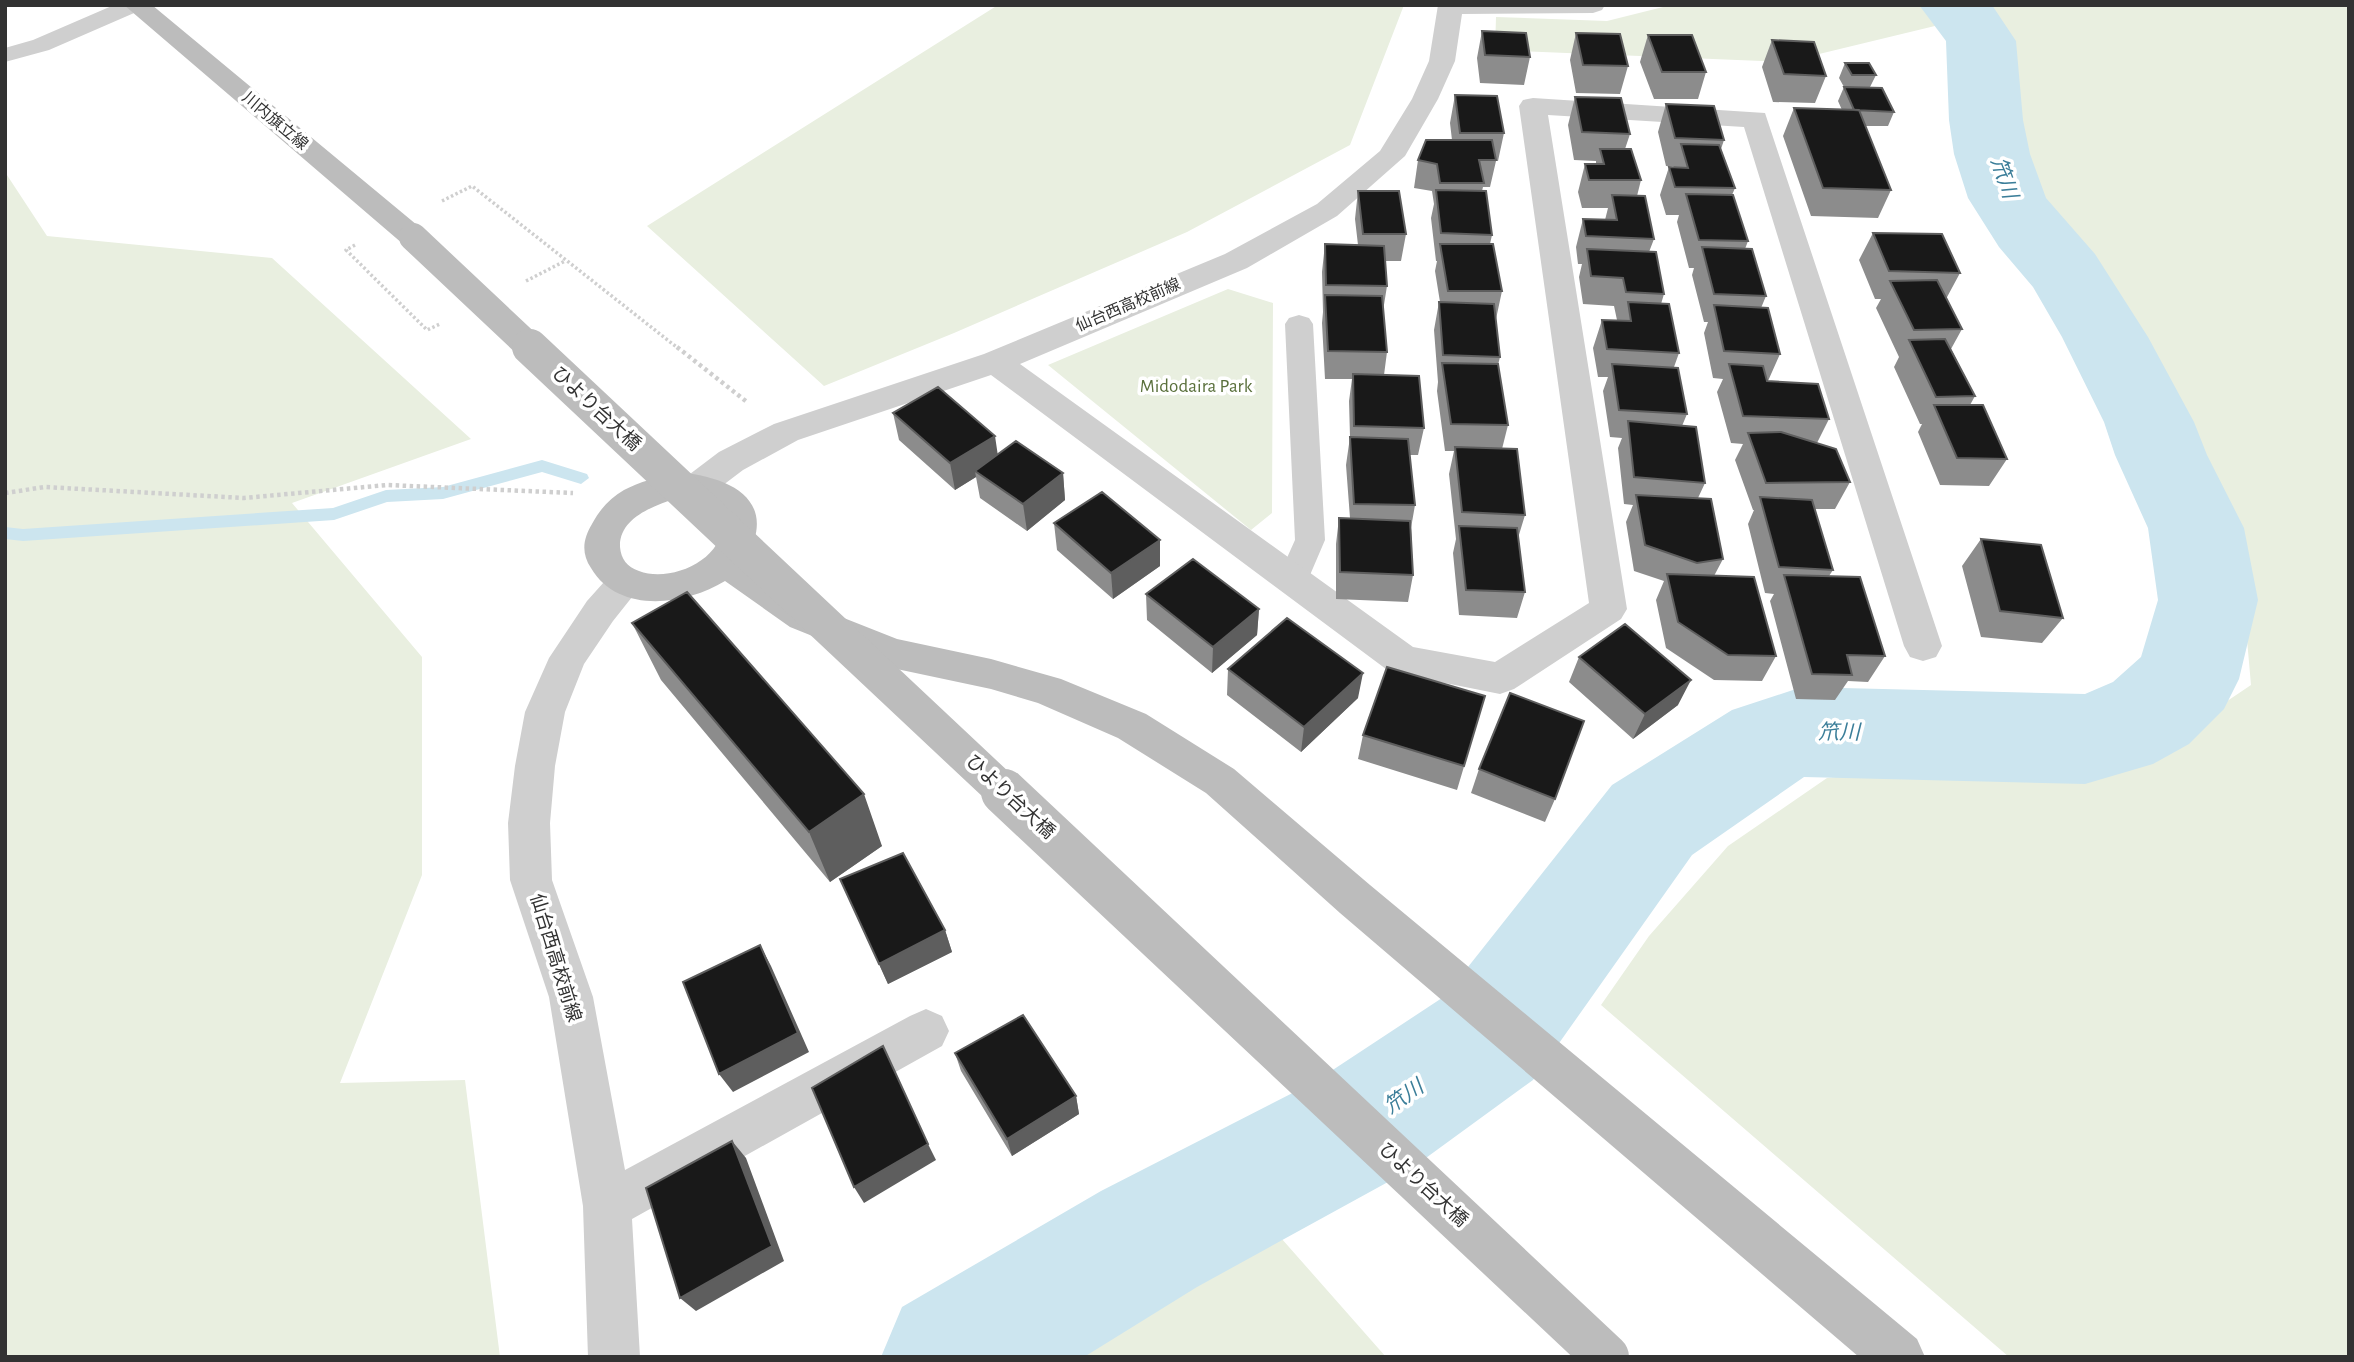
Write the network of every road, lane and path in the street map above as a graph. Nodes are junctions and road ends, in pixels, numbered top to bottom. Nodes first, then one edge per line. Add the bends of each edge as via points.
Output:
1 (134, 5) edge
2 (1593, 5) edge
3 (1451, 6) edge
4 (5, 55) edge
5 (436, 204) dead end
6 (413, 237) joint
7 (1299, 324) dead end
8 (995, 362) junction
9 (786, 432) junction
10 (698, 486) junction
11 (5, 493) edge
12 (584, 494) dead end
13 (724, 562) junction
14 (1293, 580) junction
15 (626, 582) junction
16 (1923, 646) dead end
17 (926, 1031) dead end
18 (607, 1206) junction
19 (614, 1357) edge
20 (1606, 1357) edge
21 (1899, 1357) edge

1 - 4 lane via 41,45
1 - 6 street, 川内旗立線
2 - 3 street
3 - 8 street, 仙台西高校前線 via 1442,61 1391,156 1326,210 1236,261
5 - 9 path via 472,186
6 - 20 street, ひより台大橋, bridge
7 - 14 lane via 1310,540
8 - 9 street, 仙台西高校前線
8 - 14 street
9 - 10 street, 仙台西高校前線 via 731,461
10 - 13 street via 716,491 740,514 736,546
10 - 15 street via 653,490 614,515 600,549 605,565
11 - 12 path via 45,487 244,498 387,485
13 - 15 street via 683,584 659,588
13 - 21 street via 803,617 892,653 1047,690 1132,726 1220,781
14 - 16 street via 1403,661 1500,678 1608,609 1533,106 1755,119
15 - 18 street, 仙台西高校前線 via 568,658 545,712 529,823 531,880 571,998
17 - 18 street
18 - 19 street, 仙台西高校前線

